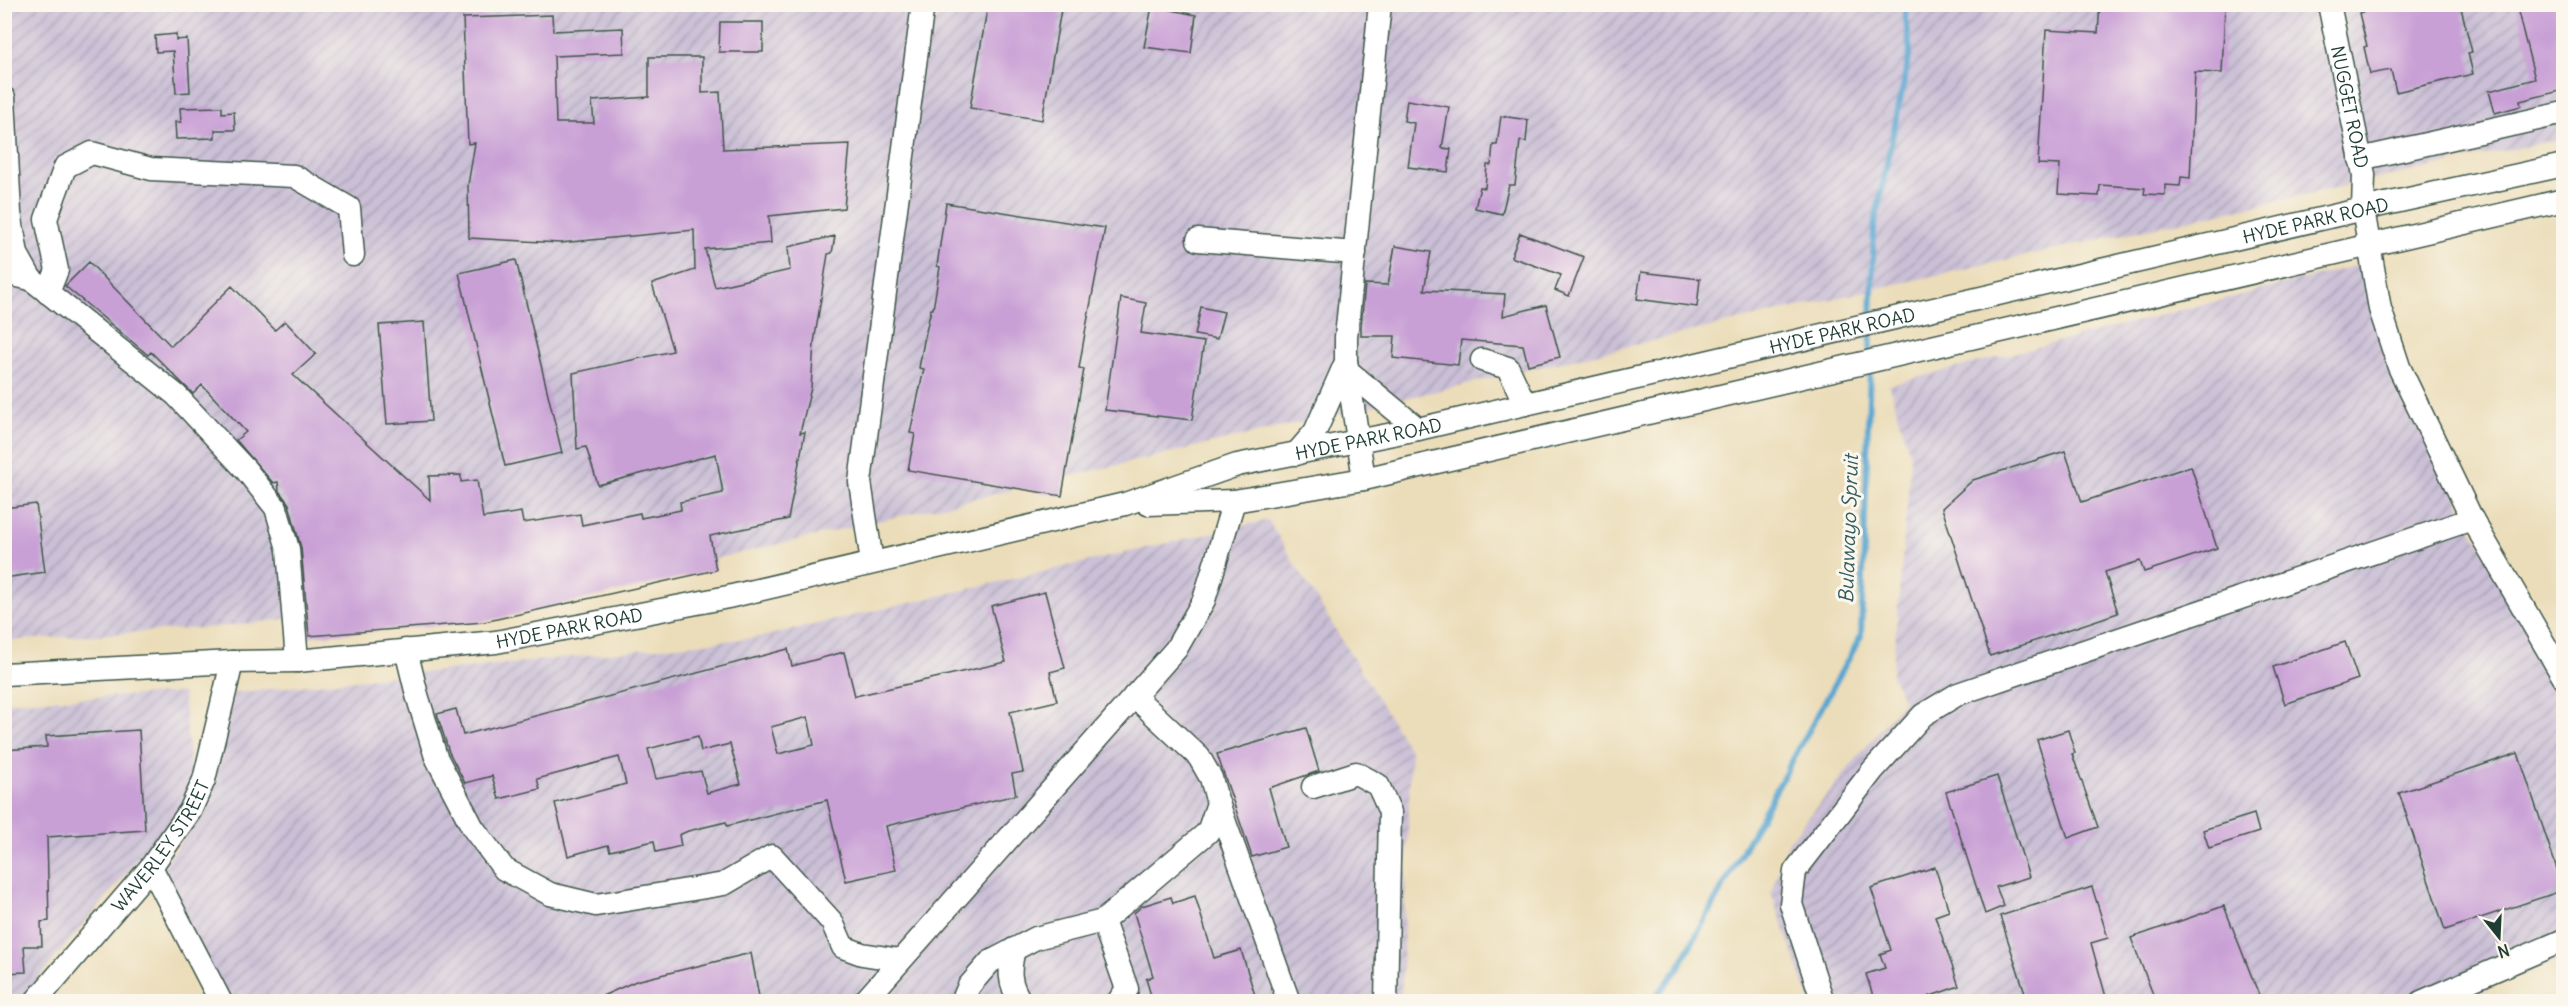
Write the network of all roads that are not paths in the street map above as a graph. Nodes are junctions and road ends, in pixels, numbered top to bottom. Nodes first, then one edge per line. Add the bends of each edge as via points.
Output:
1 (923, 4) edge
2 (1380, 4) edge
3 (2329, 4) edge
4 (4, 98) edge
5 (2564, 113) edge
6 (2360, 159) junction
7 (2564, 165) edge
8 (2564, 200) edge
9 (2363, 209) junction
10 (1198, 240) dead end
11 (2367, 244) junction
12 (1355, 253) junction
13 (353, 255) dead end
14 (4, 273) edge
15 (40, 286) junction
16 (1482, 360) dead end
17 (1347, 366) junction
18 (1515, 406) junction
19 (1418, 429) junction
20 (1359, 442) junction
21 (1516, 445) junction
22 (1296, 454) junction
23 (1364, 479) junction
24 (1234, 501) junction
25 (1125, 504) junction
26 (2472, 519) junction
27 (872, 562) junction
28 (406, 650) junction
29 (297, 661) junction
30 (232, 662) junction
31 (4, 674) edge
32 (2564, 678) edge
33 (1134, 696) junction
34 (1313, 786) dead end
35 (1218, 803) junction
36 (151, 867) junction
37 (1103, 921) junction
38 (2564, 940) edge
39 (1014, 949) junction
40 (900, 960) junction
41 (1126, 997) edge
42 (34, 1002) edge
43 (221, 1002) edge
44 (864, 1002) edge
45 (962, 1002) edge
46 (1021, 1002) edge
47 (1289, 1002) edge
48 (1386, 1002) edge
49 (1823, 1002) edge
50 (2421, 1002) edge

1 - 27 street via 860,482
2 - 12 street
3 - 6 street, NUGGET ROAD
4 - 15 street via 16,254
5 - 6 street
6 - 9 street, NUGGET ROAD via 2364,175
7 - 9 street, HYDE PARK ROAD
8 - 11 street, HYDE PARK ROAD
9 - 11 street, NUGGET ROAD
9 - 18 street, HYDE PARK ROAD
10 - 12 street
11 - 21 street, HYDE PARK ROAD
11 - 26 street, NUGGET ROAD via 2380,309 2399,368
12 - 17 street via 1346,337
13 - 15 street via 349,208 294,176 151,169 92,153 65,167 46,219 57,270
14 - 15 street
15 - 29 street via 176,395 276,508 288,549
16 - 18 street via 1508,368
17 - 19 street
17 - 20 street
17 - 22 street via 1315,432
18 - 19 street, HYDE PARK ROAD
18 - 21 street
19 - 20 street, HYDE PARK ROAD
20 - 22 street, HYDE PARK ROAD
20 - 23 street
21 - 23 street, HYDE PARK ROAD
22 - 25 street, HYDE PARK ROAD via 1237,465
23 - 24 street, HYDE PARK ROAD
24 - 25 street, HYDE PARK ROAD
24 - 33 street via 1198,611 1176,649
25 - 27 street, HYDE PARK ROAD
26 - 32 street, NUGGET ROAD
26 - 49 street via 1958,694 1923,715 1873,770 1795,871 1791,904
27 - 28 street, HYDE PARK ROAD via 728,597 496,642
28 - 29 street, HYDE PARK ROAD
28 - 40 street via 436,757 473,828 504,869 550,894 596,905 724,884 772,856 832,922 843,947
29 - 30 street, HYDE PARK ROAD
30 - 31 street, HYDE PARK ROAD
30 - 36 street, WAVERLEY STREET via 204,780 190,811
33 - 35 street via 1199,757 1211,778
33 - 40 street
34 - 48 street via 1356,773 1378,785 1390,812
35 - 37 street via 1208,832
35 - 47 street
36 - 42 street, WAVERLEY STREET
36 - 43 street
37 - 39 street via 1054,931
37 - 41 street
38 - 50 street
39 - 45 street via 990,962 969,986
39 - 46 street via 1011,987
40 - 44 street

